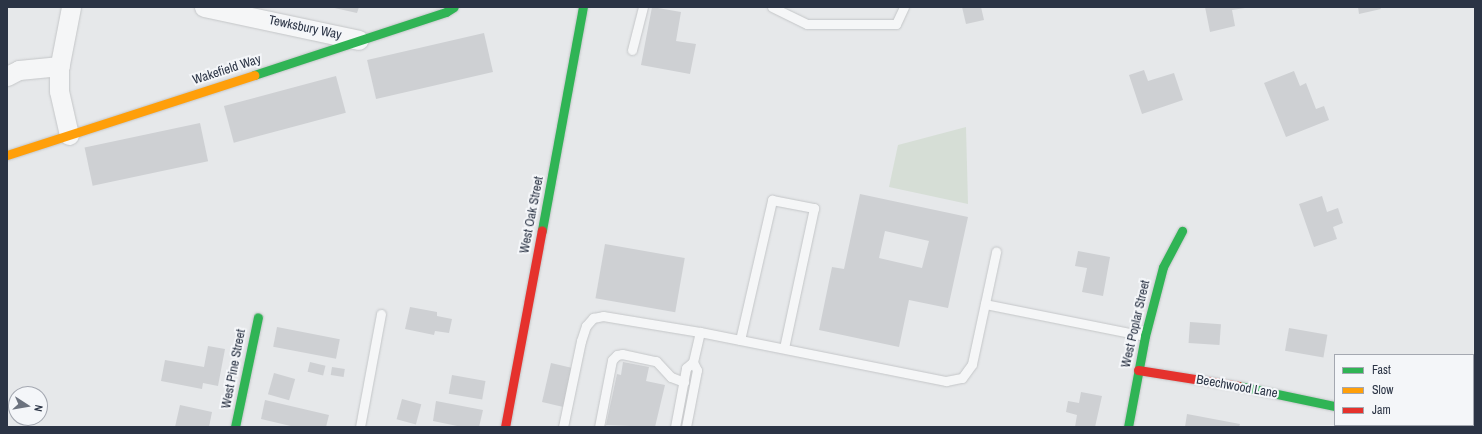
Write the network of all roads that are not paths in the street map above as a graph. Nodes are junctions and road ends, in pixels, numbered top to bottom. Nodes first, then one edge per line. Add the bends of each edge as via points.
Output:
1 (71, 7) edge
2 (204, 7) edge
3 (454, 7) edge
4 (583, 7) edge
5 (643, 7) edge
6 (772, 7) edge
7 (904, 7) edge
8 (359, 40) junction
9 (632, 50) dead end
10 (60, 66) junction
11 (7, 76) edge
12 (69, 135) junction
13 (7, 155) edge
14 (1182, 231) dead end
15 (996, 252) dead end
16 (985, 304) junction
17 (381, 314) dead end
18 (258, 317) dead end
19 (700, 332) junction
20 (1145, 336) junction
21 (740, 340) junction
22 (784, 348) junction
23 (694, 362) junction
24 (1138, 370) junction
25 (684, 382) junction
26 (1334, 406) edge
27 (236, 427) edge
28 (360, 427) edge
29 (505, 427) edge
30 (563, 427) edge
31 (599, 427) edge
32 (675, 427) edge
33 (686, 427) edge
34 (1128, 427) edge

1 - 10 street
2 - 8 street, Tewksbury Way
3 - 8 street, Wakefield Way via 446,12
4 - 29 street, West Oak Street
5 - 9 lane
6 - 7 lane via 806,24 896,24
8 - 12 street, Wakefield Way
10 - 11 street via 18,70
10 - 12 street via 59,91
12 - 13 street, Wakefield Way
14 - 20 street, West Poplar Street via 1164,267
15 - 16 lane
16 - 20 lane
16 - 22 lane via 972,364 962,378 946,380
17 - 28 lane
18 - 27 street, West Pine Street
19 - 21 lane
19 - 23 lane
19 - 30 lane via 603,316 593,318 586,326 581,341
20 - 24 street, West Poplar Street
21 - 22 lane
21 - 22 lane via 772,200 814,208
23 - 25 lane via 686,368
23 - 33 lane via 697,370
24 - 26 street, Beechwood Lane via 1249,388
24 - 34 street, West Poplar Street
25 - 31 lane via 671,377 656,361 617,355 612,360
25 - 32 lane

